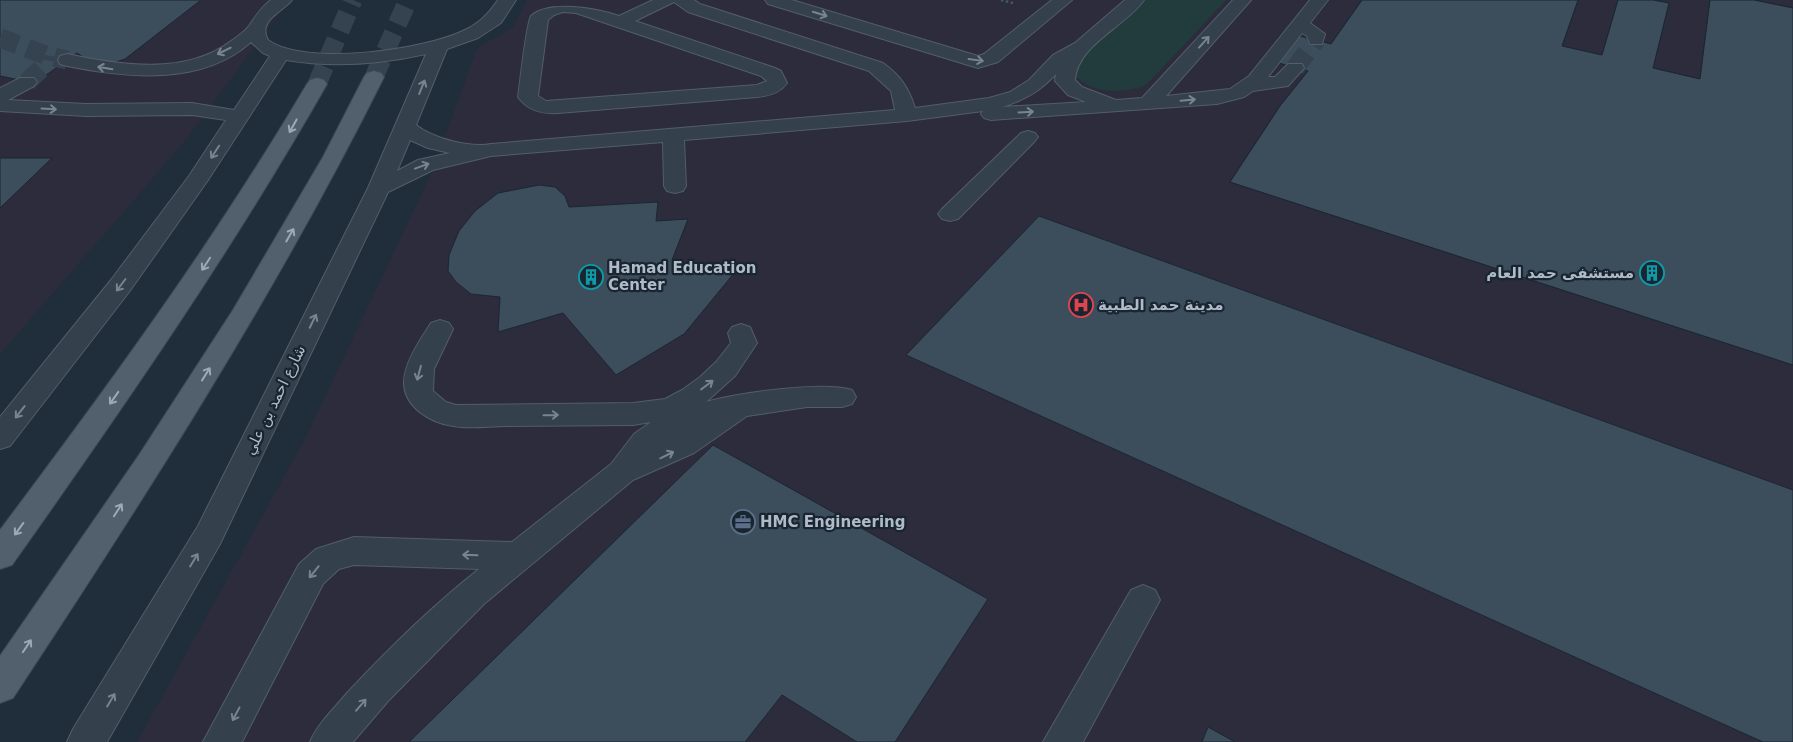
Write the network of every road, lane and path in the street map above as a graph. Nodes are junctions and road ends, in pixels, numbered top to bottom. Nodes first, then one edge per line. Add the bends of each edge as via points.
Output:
1 (283, 0) edge
2 (508, 0) edge
3 (645, 0) edge
4 (667, 0) edge
5 (682, 0) edge
6 (774, 0) edge
7 (1063, 0) edge
8 (1135, 0) edge
9 (1242, 0) edge
10 (1319, 0) edge
11 (615, 20) junction
12 (1300, 24) junction
13 (256, 29) junction
14 (1316, 40) dead end
15 (439, 46) junction
16 (1082, 47) junction
17 (279, 53) junction
18 (67, 60) tunnel mouth
19 (1294, 68) tunnel mouth
20 (374, 77) tunnel mouth
21 (27, 82) tunnel mouth
22 (126, 83) junction
23 (317, 84) tunnel mouth
24 (1251, 85) junction
25 (173, 91) junction
26 (0, 96) edge
27 (1148, 104) junction
28 (0, 105) edge
29 (1118, 106) junction
30 (143, 109) junction
31 (907, 115) junction
32 (237, 117) junction
33 (406, 128) junction
34 (664, 135) junction
35 (1028, 137) dead end
36 (491, 150) junction
37 (666, 186) dead end
38 (379, 188) junction
39 (950, 214) dead end
40 (440, 329) dead end
41 (741, 333) dead end
42 (842, 397) dead end
43 (0, 438) edge
44 (0, 555) edge
45 (518, 556) junction
46 (1143, 600) dead end
47 (0, 686) edge
48 (86, 742) edge
49 (222, 742) edge
50 (329, 742) edge
51 (1062, 742) edge

1 - 13 street via 262,16
2 - 15 street via 501,14 483,28
3 - 11 street
4 - 11 street
5 - 31 street via 694,8 876,67 894,82 904,99
6 -> 7 street via 978,62 991,58
8 - 16 street
27 -> 9 street
10 - 12 street
11 - 11 street via 571,7 542,15 528,92 531,101 544,107 563,107 766,90 776,83 774,75 768,72
12 - 14 street via 1316,34
12 - 24 street
13 - 17 street via 260,42
13 -> 22 street via 236,46 201,61
15 - 17 street via 406,53 339,58 307,58
33 -> 15 street, شارع احمد بن علي
16 - 29 street via 1066,71 1068,86 1082,96
16 - 31 street via 1060,59 1036,84 1018,96 977,106
17 - 25 street via 220,69
17 - 32 street
22 -> 18 street
19 - 24 street via 1281,82
47 -> 20 main road via 181,414 261,286 342,143
21 - 26 street
22 - 25 street via 139,97
23 -> 44 main road via 280,149 187,293
27 -> 24 street via 1228,96
25 - 30 street
27 - 29 street
28 -> 30 street via 63,110
31 -> 29 street via 941,117
30 - 32 street via 198,109
31 - 34 street
32 -> 43 street via 197,180 120,286
33 - 36 street via 434,144
33 - 38 street, شارع احمد بن علي
34 - 36 street
34 - 37 street
35 - 39 street
38 -> 36 street via 426,165
48 -> 38 street, شارع احمد بن علي via 209,535
40 -> 41 street via 422,363 416,386 428,405 454,416 633,414 658,410 682,403 723,373 744,343
42 - 45 street via 790,399 738,408 687,445 622,472
45 -> 49 street via 354,551 328,559 311,574
50 -> 45 street via 426,637
46 - 51 street

